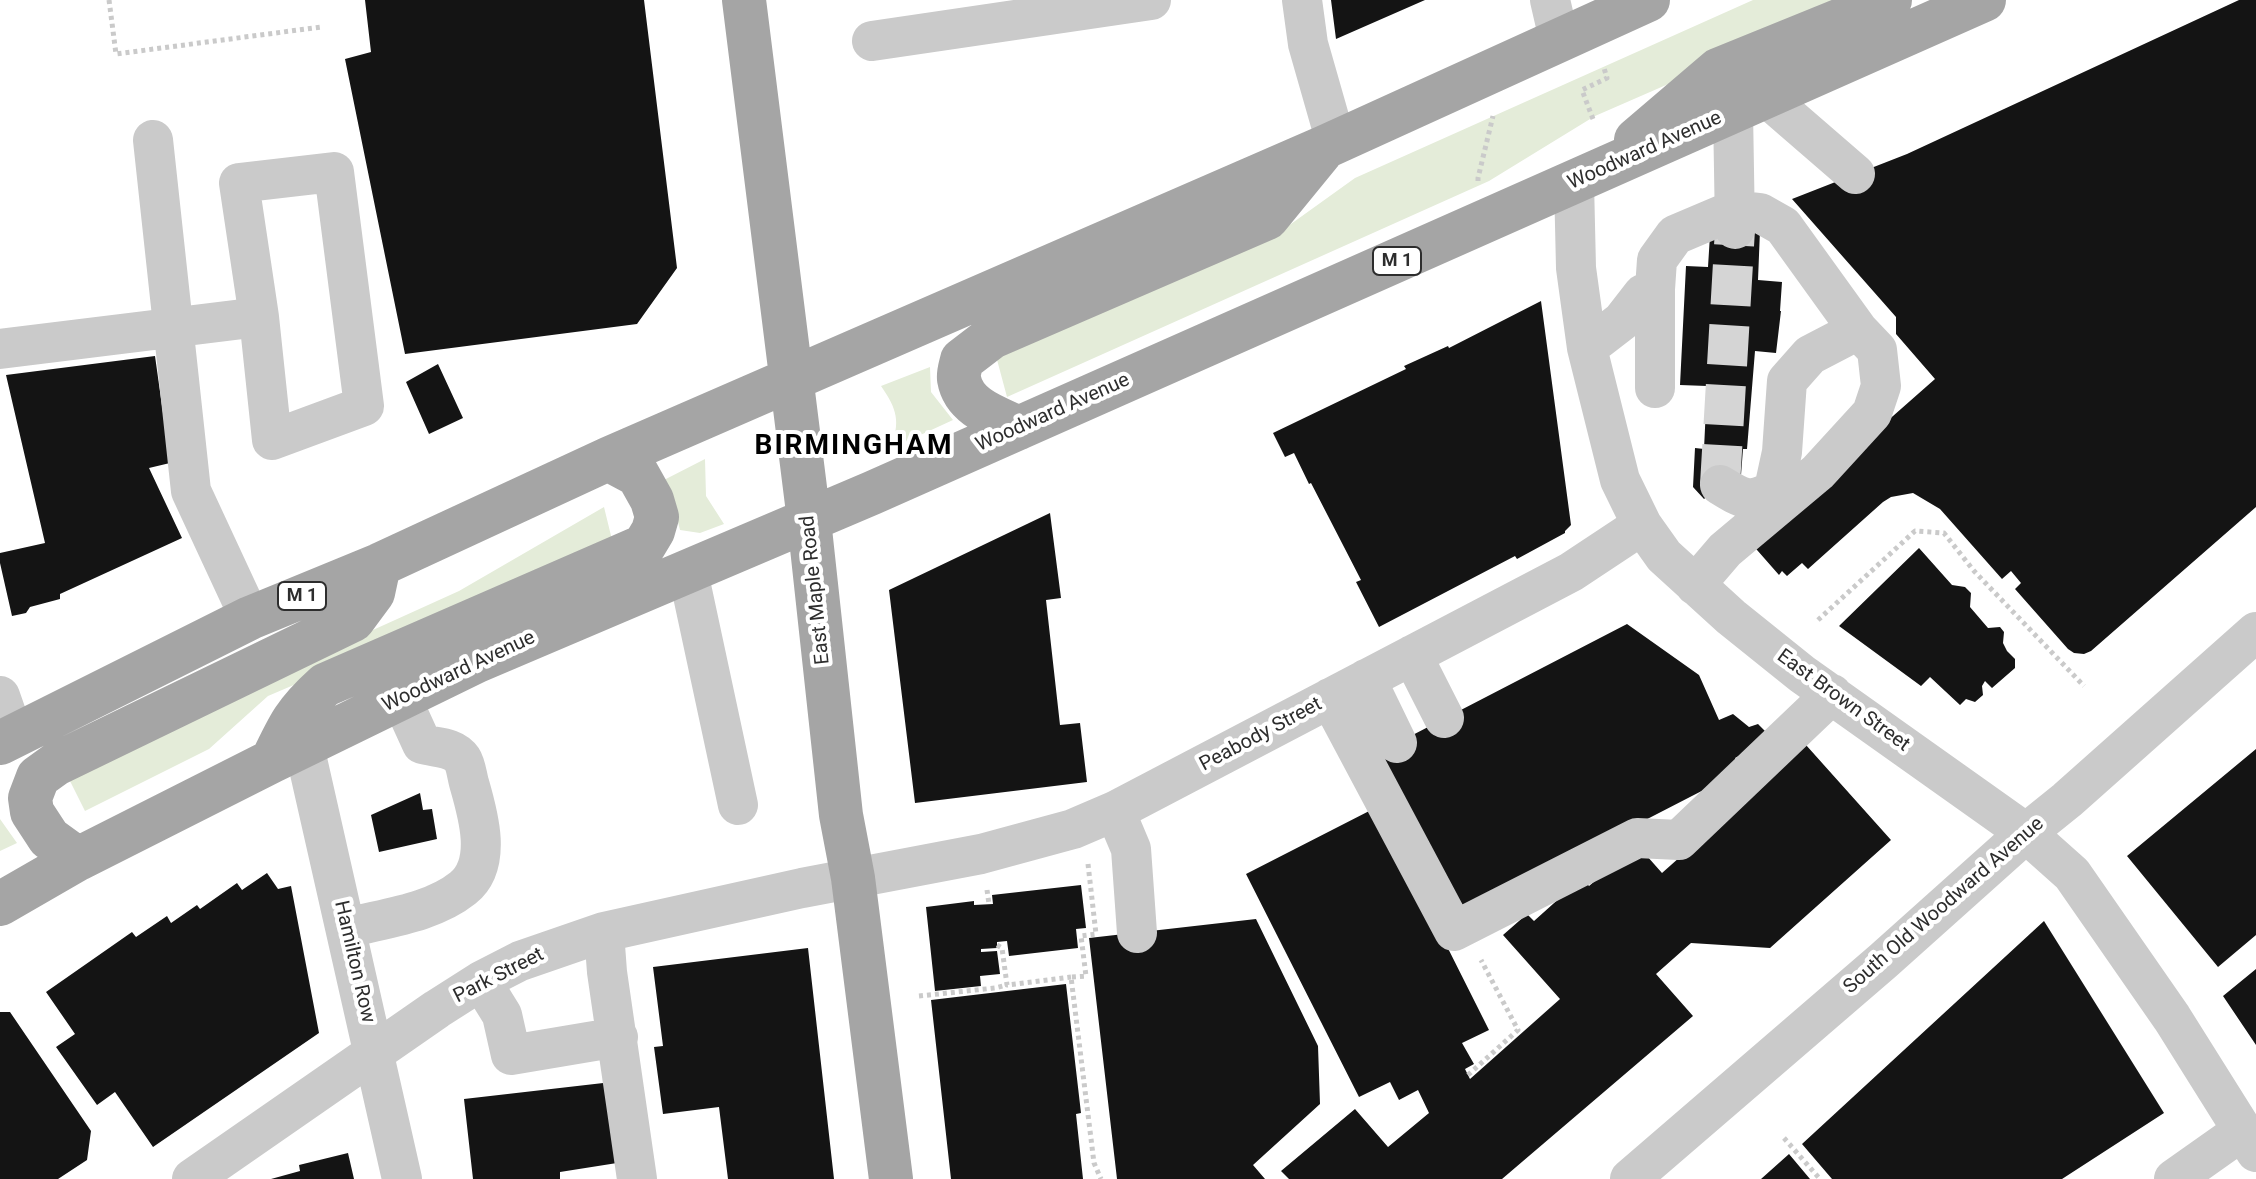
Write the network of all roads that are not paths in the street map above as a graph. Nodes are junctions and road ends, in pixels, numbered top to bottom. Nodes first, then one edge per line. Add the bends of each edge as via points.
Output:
1 (744, 0) edge
2 (1151, 0) edge
3 (1302, 0) edge
4 (1648, 0) edge
5 (1890, 0) edge
6 (1984, 0) edge
7 (1555, 20) edge
8 (872, 41) dead end
9 (1750, 104) junction
10 (153, 140) dead end
11 (1330, 144) junction
12 (1855, 174) dead end
13 (1588, 176) junction
14 (1735, 220) junction
15 (1655, 289) junction
16 (259, 317) junction
17 (174, 326) junction
18 (1858, 330) junction
19 (1587, 348) junction
20 (0, 349) edge
21 (791, 379) junction
22 (1655, 388) dead end
23 (1019, 428) junction
24 (608, 459) junction
25 (1720, 485) dead end
26 (809, 520) junction
27 (1642, 525) junction
28 (379, 565) junction
29 (688, 572) junction
30 (1695, 585) junction
31 (250, 618) junction
32 (2256, 632) edge
33 (1389, 667) junction
34 (1832, 694) junction
35 (0, 696) edge
36 (401, 698) junction
37 (1330, 698) junction
38 (7, 740) edge
39 (288, 753) junction
40 (738, 805) dead end
41 (1115, 811) junction
42 (2026, 833) junction
43 (78, 859) junction
44 (853, 878) junction
45 (0, 904) edge
46 (347, 928) junction
47 (1150, 931) dead end
48 (604, 932) junction
49 (481, 981) junction
50 (618, 1037) junction
51 (374, 1053) junction
52 (2249, 1142) edge
53 (192, 1179) edge
54 (402, 1179) edge
55 (637, 1179) edge
56 (891, 1179) edge
57 (1630, 1179) edge
58 (2174, 1179) edge

1 - 21 main road, East Maple Road
2 - 8 street
3 - 11 street
4 - 7 main road, M 1
5 - 13 main road via 1718,70
6 - 9 main road, Woodward Avenue / M 1
7 - 11 main road, M 1
9 - 12 street
9 - 13 main road, Woodward Avenue / M 1
9 - 14 street
10 - 17 street
11 - 21 main road, M 1
11 - 23 main road via 1267,218 992,337 962,360 959,378 966,395 980,410
13 - 19 street, East Brown Street via 1576,268
13 - 23 main road, Woodward Avenue / M 1
14 - 15 street via 1675,235 1657,260
14 - 18 street via 1760,213 1783,226
15 - 19 street via 1643,294 1622,321
15 - 22 street
16 - 16 street via 239,183 334,172 364,406 272,440
16 - 17 street
17 - 20 street
17 - 31 street via 191,491
18 - 25 street via 1810,355 1787,381 1774,489 1762,498 1742,499
18 - 30 street via 1877,350 1881,386 1872,413 1818,472 1725,550
19 - 27 street, East Brown Street via 1620,480
21 - 24 main road, M 1
21 - 26 main road, East Maple Road
23 - 26 main road, Woodward Avenue / M 1
24 - 28 main road, M 1
24 - 39 main road via 638,475 652,500 657,517 644,546 325,685 291,721
26 - 29 main road, Woodward Avenue / M 1
26 - 44 main road, East Maple Road via 841,815
27 - 30 street, East Brown Street via 1664,556
27 - 33 street, Peabody Street via 1571,572
28 - 31 main road, M 1
28 - 43 main road via 373,593 353,620 38,777 30,798 32,812 49,838
29 - 36 main road, Woodward Avenue / M 1
29 - 40 street
30 - 34 street, East Brown Street
31 - 38 main road, M 1
32 - 42 street, South Old Woodward Avenue
33 - 33 street via 1421,730
33 - 37 street, Peabody Street
34 - 37 street via 1679,840 1637,838 1454,931
34 - 42 street, East Brown Street
35 - 38 street
36 - 39 main road, Woodward Avenue / M 1
36 - 46 street via 422,744 448,749 461,758 480,830 479,866 465,887 445,900
37 - 41 street, Peabody Street
39 - 43 main road, Woodward Avenue / M 1
39 - 46 street, Hamilton Row
41 - 44 street, Peabody Street via 1073,829 981,854
41 - 47 street via 1131,849
42 - 52 street, East Brown Street via 2072,874 2172,1018
42 - 57 street, South Old Woodward Avenue
43 - 45 main road, Woodward Avenue / M 1
44 - 48 street, Park Street
44 - 56 main road, East Maple Road
46 - 51 street, Hamilton Row
48 - 49 street, Park Street via 520,961
48 - 50 street
49 - 50 street via 502,1015 511,1055
49 - 51 street, Park Street
50 - 55 street
51 - 53 street, Park Street
51 - 54 street, Hamilton Row
52 - 58 street

